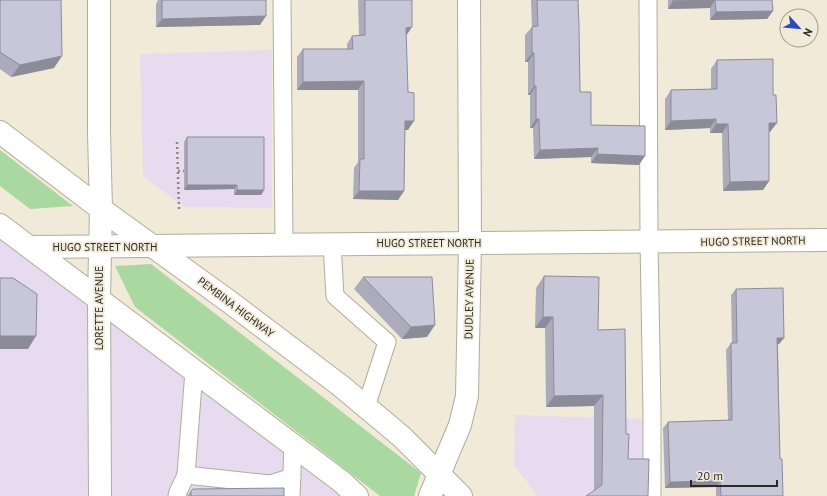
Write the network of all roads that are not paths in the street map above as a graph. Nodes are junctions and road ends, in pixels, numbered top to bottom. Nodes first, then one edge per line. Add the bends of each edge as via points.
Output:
1 (99, 0) edge
2 (282, 0) edge
3 (469, 0) edge
4 (648, 0) edge
5 (0, 132) edge
6 (101, 209) junction
7 (0, 225) edge
8 (827, 240) edge
9 (649, 242) junction
10 (470, 243) junction
11 (284, 244) junction
12 (332, 244) junction
13 (0, 246) edge
14 (100, 246) junction
15 (154, 246) junction
16 (31, 247) junction
17 (98, 298) junction
18 (194, 371) junction
19 (366, 407) junction
20 (293, 446) junction
21 (440, 474) junction
22 (186, 475) junction
23 (292, 477) junction
24 (100, 496) edge
25 (177, 496) edge
26 (291, 496) edge
27 (357, 496) edge
28 (430, 496) edge
29 (461, 496) edge
30 (652, 496) edge

1 - 6 street, LORETTE AVENUE
2 - 11 lane
3 - 10 street, DUDLEY AVENUE
4 - 9 lane
5 - 6 street, PEMBINA HIGHWAY
6 - 14 street, LORETTE AVENUE
6 - 15 street, PEMBINA HIGHWAY
7 - 16 street
8 - 9 street, HUGO STREET NORTH
9 - 10 street, HUGO STREET NORTH
9 - 30 lane
10 - 12 street, HUGO STREET NORTH
10 - 21 street, DUDLEY AVENUE via 467,396 460,425
11 - 12 street, HUGO STREET NORTH
11 - 15 street, HUGO STREET NORTH
12 - 19 lane via 335,296 386,342
13 - 16 street, HUGO STREET NORTH
14 - 15 street, HUGO STREET NORTH
14 - 16 street, HUGO STREET NORTH
14 - 17 street, LORETTE AVENUE
15 - 19 street, PEMBINA HIGHWAY
16 - 17 street
17 - 18 street
17 - 24 street, LORETTE AVENUE
18 - 20 street
18 - 22 lane
19 - 21 street, PEMBINA HIGHWAY
20 - 23 lane
20 - 27 street
21 - 28 street, DUDLEY AVENUE
21 - 29 street, PEMBINA HIGHWAY
22 - 23 lane via 270,484
22 - 25 lane
23 - 26 lane

